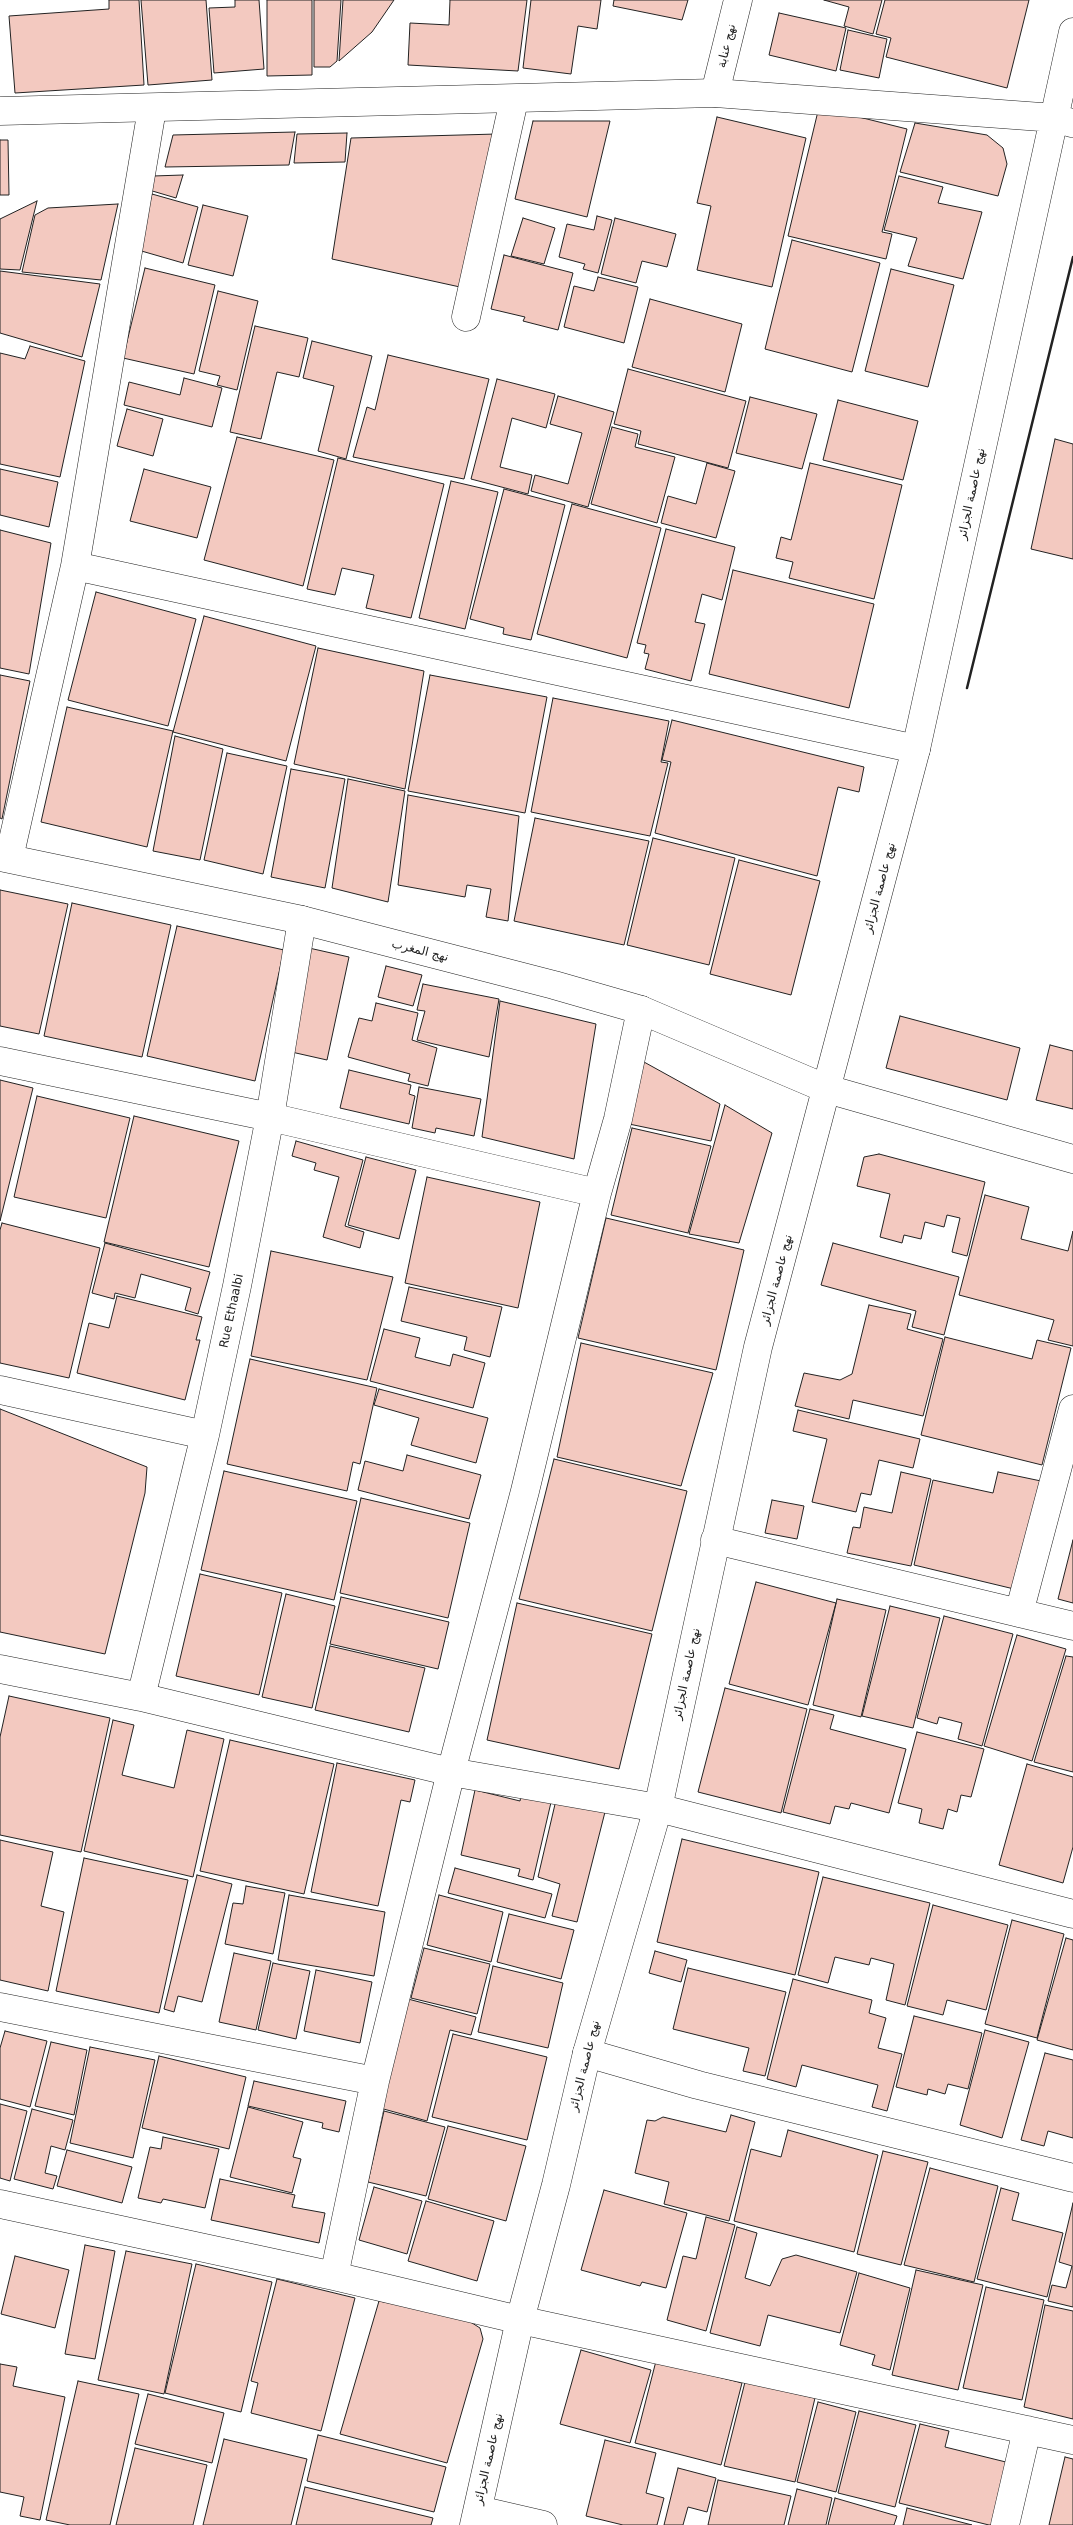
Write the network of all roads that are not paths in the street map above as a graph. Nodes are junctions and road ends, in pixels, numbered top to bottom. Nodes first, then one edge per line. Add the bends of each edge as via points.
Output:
1 (738, 0) edge
2 (1073, 32) edge
3 (715, 93) junction
4 (514, 100) junction
5 (152, 109) junction
6 (0, 112) edge
7 (1064, 121) edge
8 (466, 317) dead end
9 (74, 566) junction
10 (916, 750) junction
11 (5, 857) edge
12 (302, 920) junction
13 (642, 1010) junction
14 (0, 1061) edge
15 (828, 1089) junction
16 (270, 1117) junction
17 (1073, 1159) edge
18 (597, 1193) junction
19 (0, 1390) edge
20 (1073, 1409) edge
21 (205, 1434) junction
22 (1066, 1472) edge
23 (716, 1540) junction
24 (1019, 1614) junction
25 (1073, 1626) edge
26 (0, 1669) edge
27 (141, 1697) junction
28 (451, 1772) junction
29 (658, 1808) junction
30 (1073, 1912) edge
31 (0, 2007) edge
32 (587, 2053) junction
33 (376, 2081) junction
34 (1073, 2178) edge
35 (0, 2204) edge
36 (334, 2276) junction
37 (520, 2320) junction
38 (1027, 2430) junction
39 (1073, 2440) edge
40 (476, 2517) edge
41 (543, 2525) edge
42 (1005, 2525) edge

1 - 3 street, نهج عنابة
2 - 7 street, نهج عاصمة الجزائر
3 - 4 street
3 - 7 street
4 - 5 street
4 - 8 street
5 - 6 street
5 - 9 street
7 - 10 street, نهج عاصمة الجزائر
9 - 10 street
9 - 11 street
10 - 15 street, نهج عاصمة الجزائر
11 - 12 street, نهج المغرب
12 - 13 street, نهج المغرب
12 - 16 street, Rue Ethaalbi
13 - 15 street, نهج المغرب
13 - 18 street via 618,1119
14 - 16 street
15 - 17 street, نهج المغرب
15 - 23 street, نهج عاصمة الجزائر via 758,1347
16 - 18 street
16 - 21 street, Rue Ethaalbi
18 - 28 street via 525,1491
19 - 21 street
20 - 22 street
21 - 27 street, Rue Ethaalbi
22 - 24 street
23 - 24 street
23 - 29 street, نهج عاصمة الجزائر
24 - 25 street
26 - 27 street
27 - 28 street
28 - 29 street
28 - 33 street
29 - 30 street
29 - 32 street, نهج عاصمة الجزائر
31 - 33 street
32 - 34 street via 698,2085
32 - 37 street, نهج عاصمة الجزائر
33 - 36 street
35 - 36 street
36 - 37 street
37 - 38 street
37 - 40 street, نهج عاصمة الجزائر
38 - 39 street
38 - 42 street
40 - 41 street

